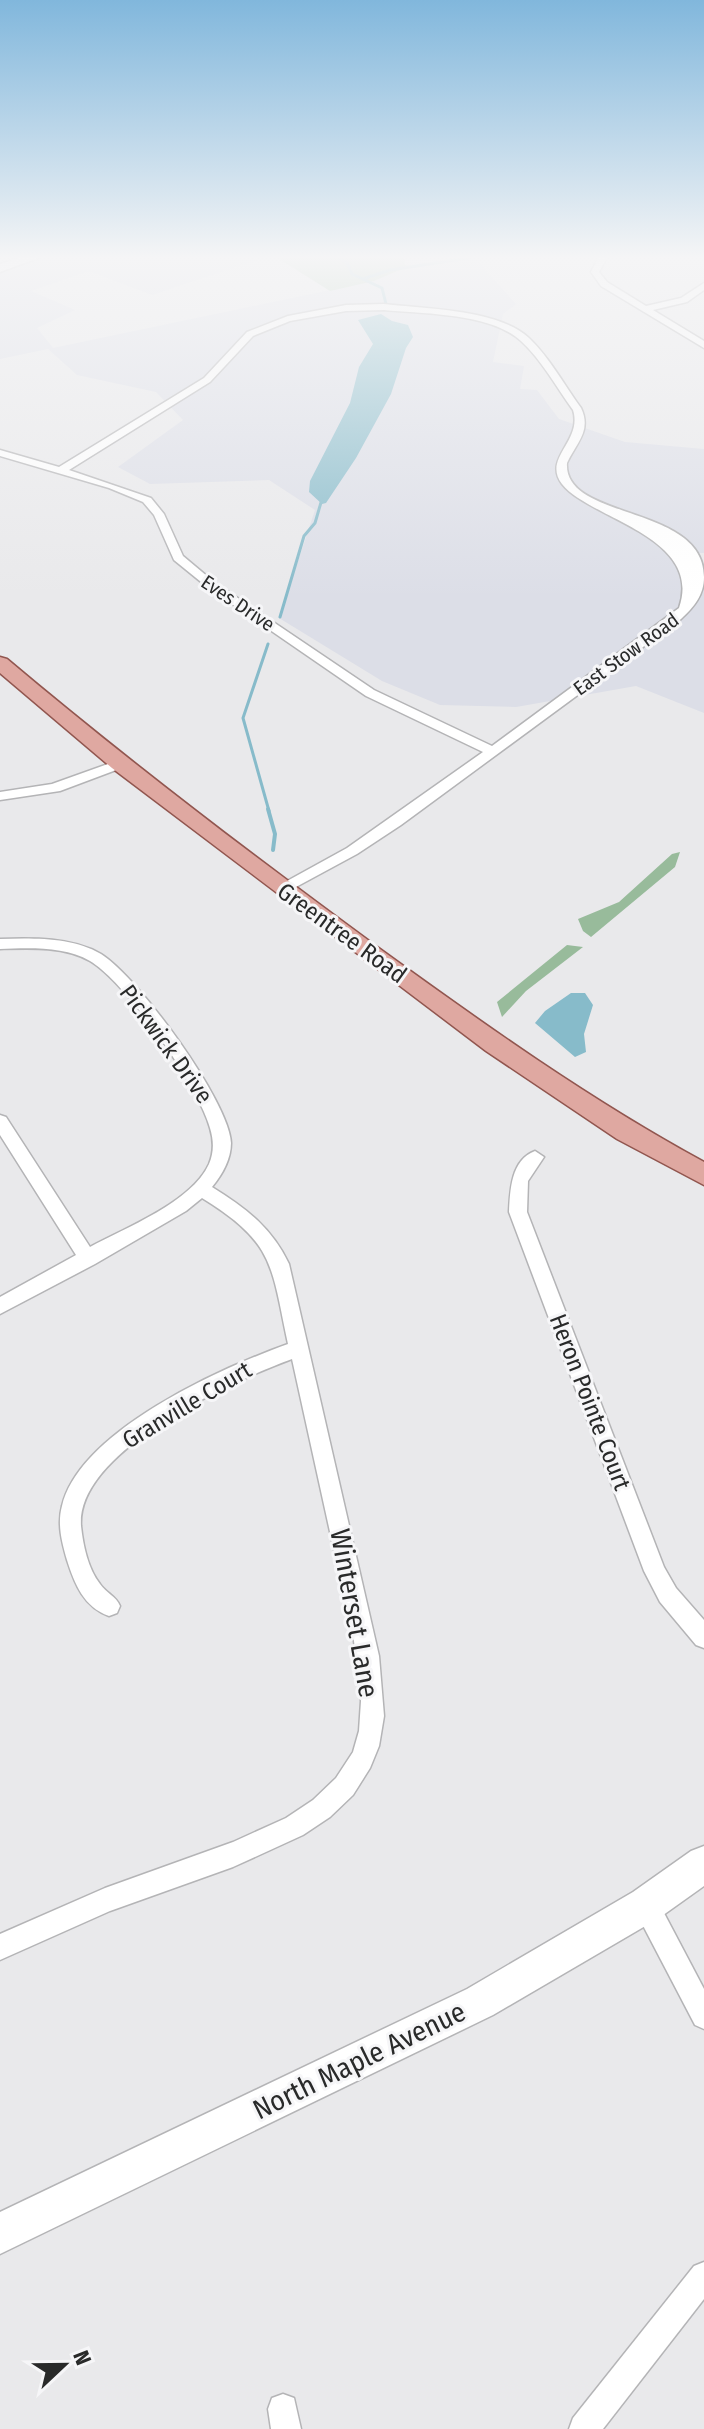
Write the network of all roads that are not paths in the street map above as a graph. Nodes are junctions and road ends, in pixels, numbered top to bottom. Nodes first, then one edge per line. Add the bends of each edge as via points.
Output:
1 (215, 370) edge
2 (549, 370) edge
3 (0, 453) edge
4 (61, 470) junction
5 (0, 663) edge
6 (492, 751) junction
7 (119, 764) junction
8 (0, 796) edge
9 (283, 889) junction
10 (0, 944) edge
11 (0, 1121) edge
12 (535, 1157) dead end
13 (704, 1175) edge
14 (201, 1189) junction
15 (88, 1259) junction
16 (0, 1306) edge
17 (299, 1348) junction
18 (109, 1606) dead end
19 (704, 1637) edge
20 (704, 1864) edge
21 (646, 1905) junction
22 (0, 1947) edge
23 (704, 2016) edge
24 (0, 2233) edge
25 (704, 2276) edge
26 (590, 2421) edge

1 - 4 street, East Stow Road
2 - 6 street, East Stow Road via 583,423 560,467 565,481 592,500 673,535 701,569 700,589 677,616
3 - 4 street, Eves Drive
4 - 6 street, Eves Drive via 147,500 178,558 210,584 370,693
5 - 7 main road, Greentree Road
6 - 9 street, East Stow Road via 367,842
7 - 8 street via 40,793
7 - 9 main road, Greentree Road
9 - 13 main road, Greentree Road via 558,1088
10 - 14 street, Pickwick Drive via 53,944 86,954 109,968 135,997 198,1084 221,1128 220,1158
11 - 15 street
12 - 19 street, Heron Pointe Court via 519,1180 518,1212 655,1571
14 - 15 street, Pickwick Drive
14 - 17 street, Winterset Lane via 244,1216 274,1248
15 - 16 street, Pickwick Drive
17 - 18 street, Granville Court via 239,1371 148,1424 84,1480 74,1498 71,1534 87,1585
17 - 22 street, Winterset Lane via 371,1677 373,1713 362,1759 335,1799 292,1828
20 - 21 main road, North Maple Avenue
21 - 23 street
21 - 24 main road, North Maple Avenue via 480,2002
25 - 26 street

